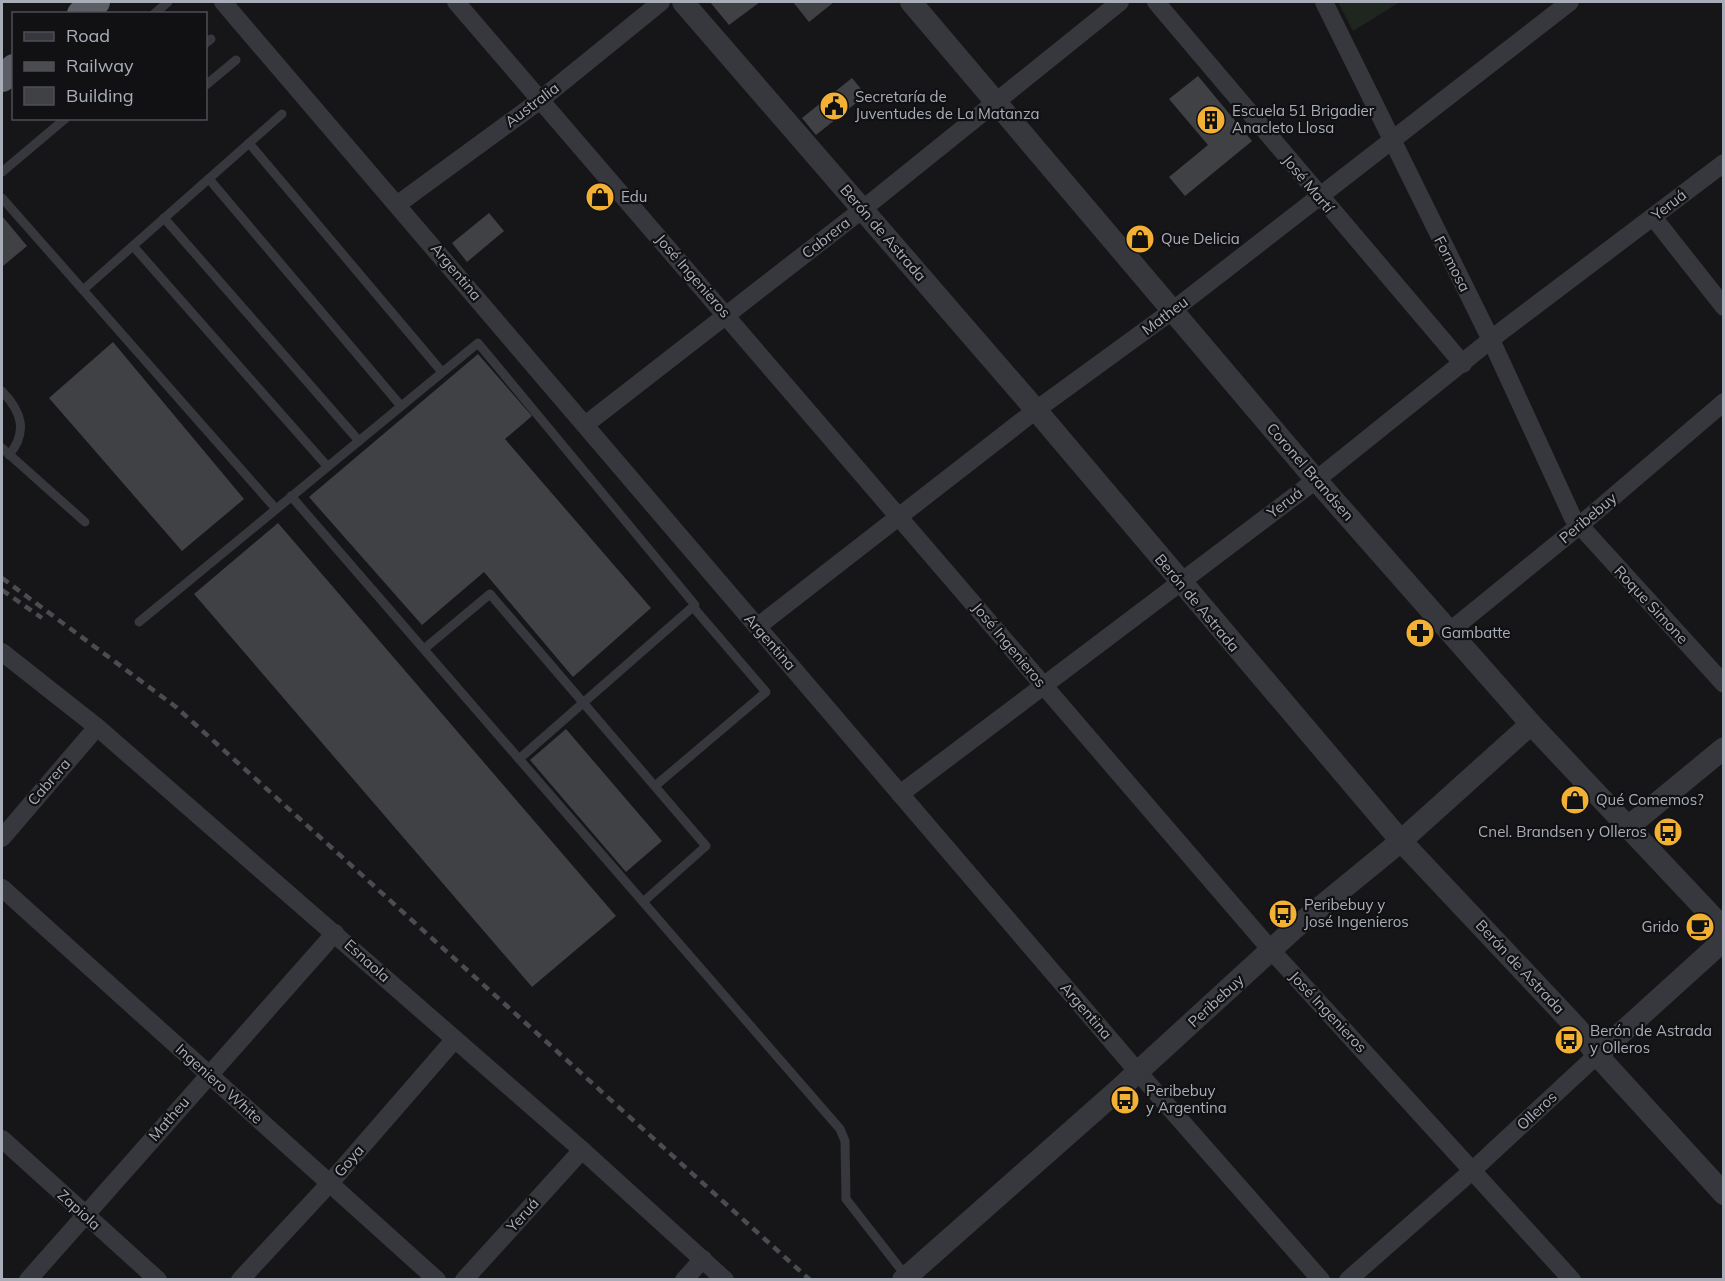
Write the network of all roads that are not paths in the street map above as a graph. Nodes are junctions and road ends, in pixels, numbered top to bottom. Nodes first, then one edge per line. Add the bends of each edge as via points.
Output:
1 (96, 2) edge
2 (168, 2) edge
3 (223, 2) edge
4 (456, 2) edge
5 (661, 2) edge
6 (683, 2) edge
7 (911, 2) edge
8 (1120, 2) edge
9 (1156, 2) edge
10 (1324, 2) edge
11 (1570, 2) edge
12 (84, 12) edge
13 (156, 12) edge
14 (236, 60) dead end
15 (207, 84) edge
16 (996, 100) junction
17 (539, 101) junction
18 (282, 114) dead end
19 (64, 120) edge
20 (1391, 141) junction
21 (249, 144) junction
22 (1724, 163) edge
23 (2, 172) edge
24 (209, 179) junction
25 (1319, 197) junction
26 (2, 198) edge
27 (398, 204) junction
28 (863, 209) junction
29 (1653, 217) junction
30 (164, 218) junction
31 (133, 246) junction
32 (83, 290) junction
33 (1724, 307) edge
34 (1172, 311) junction
35 (727, 315) junction
36 (1492, 342) junction
37 (1463, 364) junction
38 (442, 372) junction
39 (2, 392) edge
40 (1724, 402) edge
41 (401, 406) junction
42 (1036, 410) junction
43 (585, 425) junction
44 (359, 441) junction
45 (5, 452) edge
46 (327, 466) junction
47 (1316, 480) junction
48 (291, 496) junction
49 (276, 509) junction
50 (902, 517) junction
51 (85, 522) dead end
52 (1579, 526) junction
53 (1179, 582) junction
54 (693, 607) junction
55 (139, 622) dead end
56 (757, 627) junction
57 (1450, 631) junction
58 (424, 649) junction
59 (2, 652) edge
60 (1724, 684) edge
61 (1043, 686) junction
62 (583, 703) junction
63 (1531, 724) junction
64 (97, 726) junction
65 (1724, 748) edge
66 (519, 759) junction
67 (655, 786) junction
68 (900, 794) junction
69 (1628, 827) junction
70 (2, 838) edge
71 (1401, 842) junction
72 (2, 888) edge
73 (644, 902) junction
74 (1724, 929) edge
75 (335, 933) junction
76 (1724, 940) edge
77 (1271, 950) junction
78 (454, 1039) junction
79 (1597, 1055) junction
80 (1138, 1072) junction
81 (208, 1075) junction
82 (2, 1139) edge
83 (582, 1150) junction
84 (1473, 1170) junction
85 (330, 1183) junction
86 (1724, 1194) edge
87 (85, 1216) junction
88 (703, 1258) junction
89 (904, 1278) edge
90 (28, 1280) edge
91 (158, 1280) edge
92 (240, 1280) edge
93 (437, 1280) edge
94 (464, 1280) edge
95 (684, 1280) edge
96 (725, 1280) edge
97 (1322, 1280) edge
98 (1348, 1280) edge
99 (1572, 1280) edge

1 - 12 highway
2 - 13 lane
3 - 27 street, Argentina
4 - 17 street, José Ingenieros
5 - 17 street, Australia
6 - 28 street, Berón de Astrada
7 - 16 street, Coronel Brandsen
8 - 16 street, Cabrera
9 - 25 street, José Martí
10 - 20 street, Formosa
11 - 20 street, Matheu
14 - 15 lane
16 - 28 street, Cabrera
16 - 34 street, Coronel Brandsen
17 - 27 street, Australia
17 - 35 street, José Ingenieros
18 - 21 lane
19 - 23 lane
20 - 25 street, Matheu
20 - 36 street, Formosa
21 - 24 lane
21 - 38 lane
22 - 29 street, Yeruá
24 - 30 lane
24 - 41 lane
25 - 34 street, Matheu
25 - 37 street, José Martí
26 - 32 lane
27 - 43 street, Argentina
28 - 35 street, Cabrera
28 - 42 street, Berón de Astrada
29 - 33 street
29 - 36 street, Yeruá
30 - 31 lane
30 - 44 lane
31 - 32 lane
31 - 46 lane
32 - 49 lane
34 - 42 street, Matheu
34 - 47 street, Coronel Brandsen
35 - 43 street, Cabrera
35 - 50 street, José Ingenieros
36 - 37 street, Yeruá
36 - 52 street, Formosa
37 - 47 street, Yeruá
38 - 41 lane
38 - 54 lane via 478,343 695,604
39 - 45 lane via 17,410 22,425 21,436
40 - 52 street, Peribebuy
41 - 44 lane
42 - 50 street, Matheu
42 - 53 street, Berón de Astrada
43 - 56 street, Argentina
44 - 46 lane
45 - 51 lane
46 - 48 lane
47 - 53 street, Yeruá
47 - 57 street, Coronel Brandsen
48 - 49 lane
48 - 58 lane
49 - 55 lane
50 - 56 street, Matheu
50 - 61 street, José Ingenieros
52 - 57 street, Peribebuy
52 - 60 street, Roque Simone
53 - 61 street, Yeruá
53 - 71 street, Berón de Astrada
54 - 62 lane
54 - 67 lane via 766,692
56 - 68 street, Argentina
57 - 63 street, Coronel Brandsen
58 - 62 lane via 490,594
58 - 66 lane
59 - 64 street, Esnaola
61 - 68 street, Yeruá
61 - 77 street, José Ingenieros
62 - 66 lane
62 - 67 lane
63 - 69 street, Coronel Brandsen
63 - 71 street, Peribebuy
64 - 70 street, Cabrera
64 - 75 street, Esnaola
65 - 69 street
66 - 73 lane
67 - 73 lane via 706,846
68 - 80 street, Argentina
69 - 74 street, Coronel Brandsen
71 - 77 street, Peribebuy
71 - 79 street, Berón de Astrada via 1578,1029
72 - 81 street, Ingeniero White
73 - 89 lane via 840,1129 845,1141 846,1199
75 - 78 street, Esnaola
75 - 81 street, Matheu
76 - 79 street, Olleros
77 - 80 street, Peribebuy
77 - 84 street, José Ingenieros
78 - 83 street, Esnaola
78 - 85 street, Goya
79 - 84 street, Olleros
79 - 86 street, Berón de Astrada
80 - 89 street, Peribebuy
80 - 97 street, Argentina
81 - 85 street, Ingeniero White
81 - 87 street, Matheu
82 - 87 street, Zapiola
83 - 88 street, Esnaola
83 - 94 street, Yeruá
84 - 98 street, Olleros
84 - 99 street, José Ingenieros
85 - 92 street, Goya
85 - 93 street, Ingeniero White
87 - 90 street, Matheu
87 - 91 street, Zapiola
88 - 95 street
88 - 96 street, Esnaola

